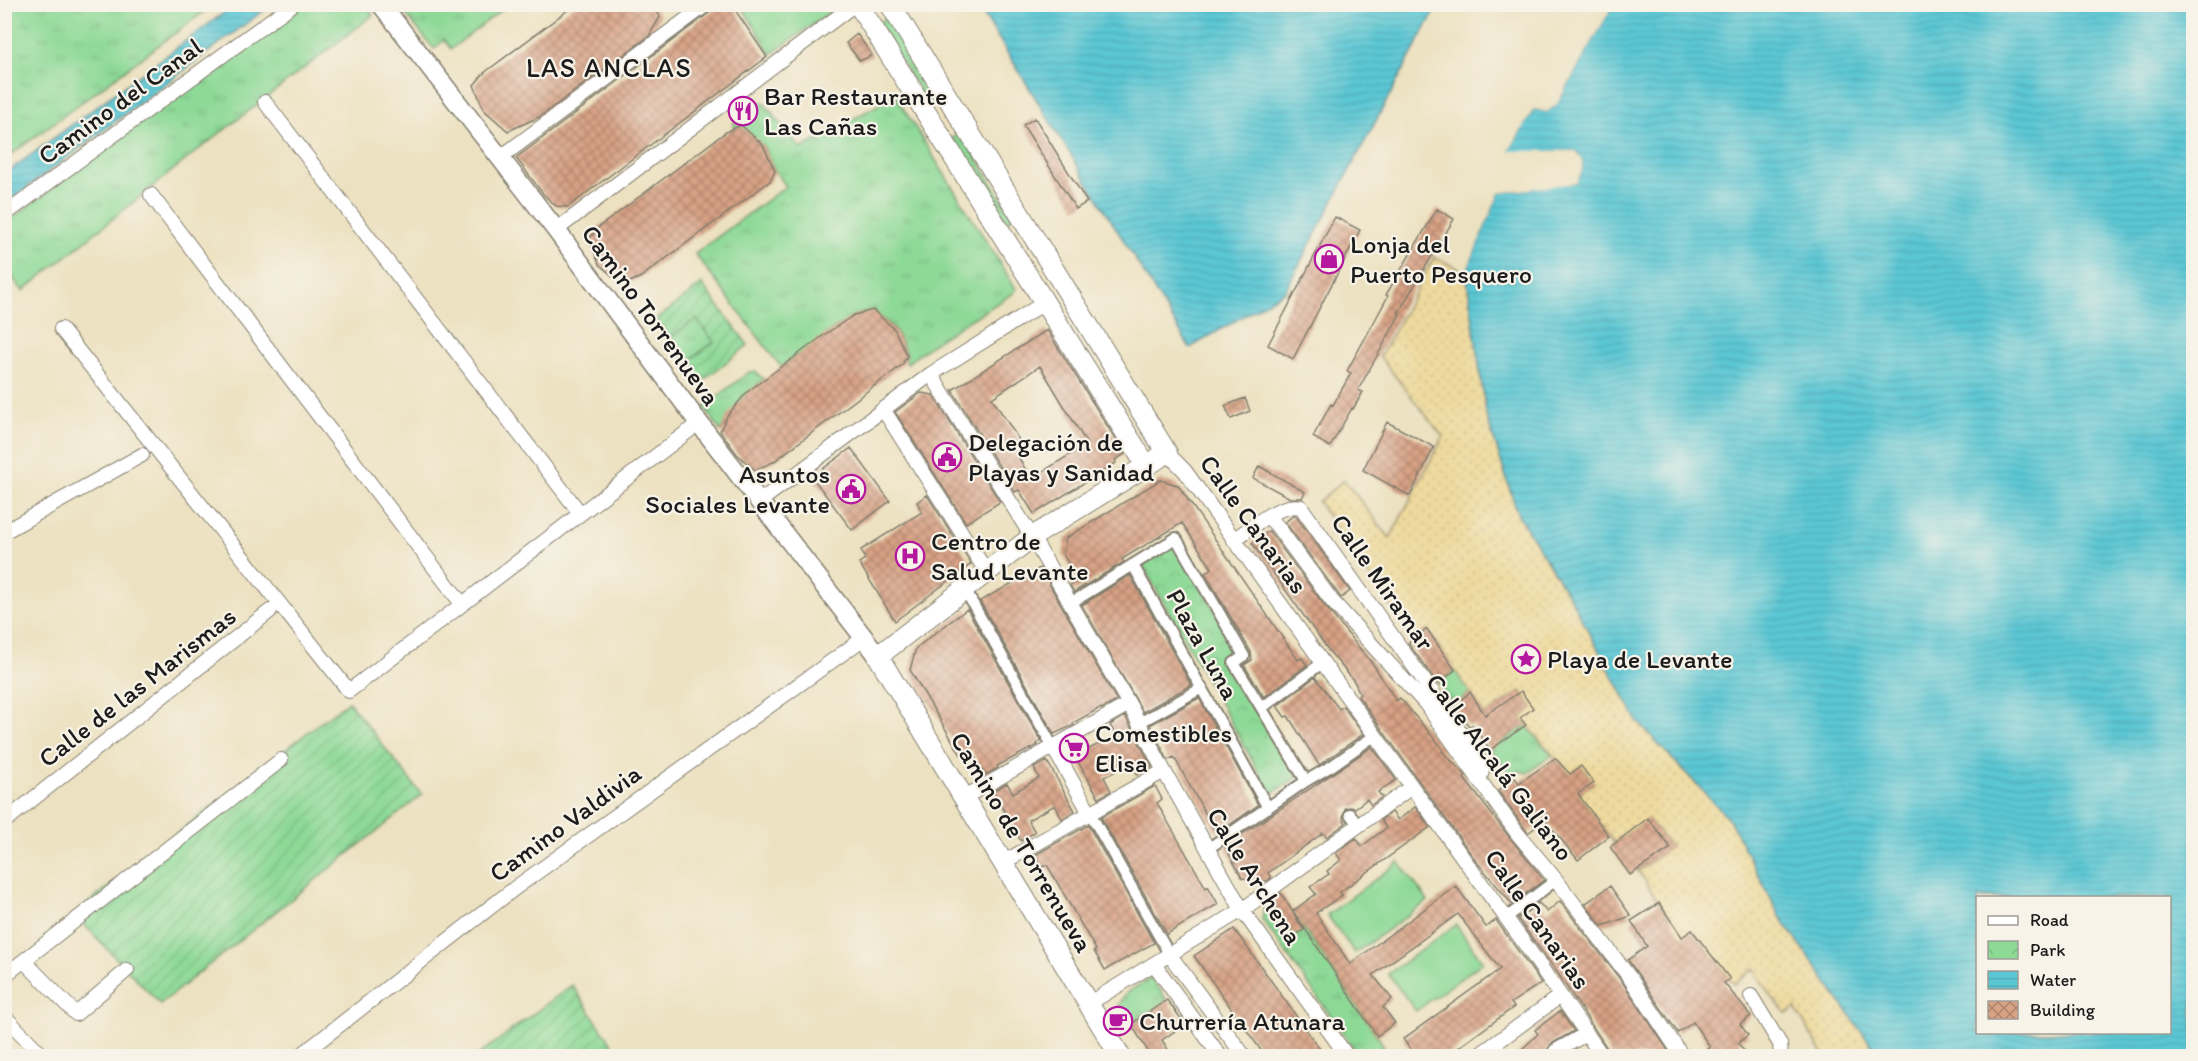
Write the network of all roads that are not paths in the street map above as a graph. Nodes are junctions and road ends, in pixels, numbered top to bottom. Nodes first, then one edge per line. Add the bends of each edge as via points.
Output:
1 (293, 4) edge
2 (381, 4) edge
3 (707, 4) edge
4 (856, 4) edge
5 (890, 4) edge
6 (265, 102) dead end
7 (501, 157) junction
8 (151, 195) dead end
9 (4, 215) edge
10 (556, 230) junction
11 (1044, 303) junction
12 (62, 329) dead end
13 (931, 374) junction
14 (884, 409) junction
15 (699, 423) junction
16 (1167, 453) junction
17 (142, 455) dead end
18 (1146, 465) junction
19 (759, 501) junction
20 (580, 513) junction
21 (1268, 516) junction
22 (4, 532) edge
23 (1032, 537) junction
24 (1234, 540) junction
25 (1133, 564) junction
26 (986, 571) junction
27 (964, 588) junction
28 (1071, 603) junction
29 (462, 604) junction
30 (270, 612) dead end
31 (864, 638) junction
32 (878, 656) junction
33 (1322, 663) junction
34 (1202, 688) junction
35 (1129, 704) junction
36 (1263, 707) junction
37 (1139, 723) junction
38 (1374, 736) junction
39 (1053, 747) junction
40 (281, 760) dead end
41 (1164, 771) junction
42 (1478, 779) junction
43 (1306, 781) junction
44 (1410, 788) junction
45 (963, 798) junction
46 (1268, 808) junction
47 (1090, 813) junction
48 (4, 822) edge
49 (1209, 848) junction
50 (1004, 862) junction
51 (1556, 880) junction
52 (1242, 910) junction
53 (1506, 918) junction
54 (1169, 954) junction
55 (24, 961) junction
56 (1154, 964) junction
57 (127, 970) dead end
58 (4, 976) edge
59 (1560, 996) junction
60 (1751, 996) dead end
61 (1088, 1004) junction
62 (4, 1016) edge
63 (1586, 1034) junction
64 (37, 1055) edge
65 (300, 1056) edge
66 (1120, 1056) edge
67 (1220, 1056) edge
68 (1244, 1056) edge
69 (1347, 1056) edge
70 (1478, 1056) edge
71 (1553, 1056) edge
72 (1602, 1056) edge
73 (1683, 1056) edge
74 (1781, 1056) edge

1 - 9 street, Camino del Canal
2 - 7 street, Camino Torrenueva
3 - 7 street
4 - 10 street
4 - 11 main road
5 - 16 main road, Calle Canarias
6 - 20 street
7 - 10 street, Camino Torrenueva
8 - 29 street
10 - 15 street, Camino Torrenueva
11 - 13 street
11 - 18 main road
12 - 29 street via 349,691
13 - 14 street
13 - 23 street, Calle Archena
14 - 19 street
14 - 26 street
15 - 19 street, Camino Torrenueva
15 - 20 street
16 - 18 main road
16 - 24 street, Calle Canarias via 1185,471
17 - 22 street
18 - 23 main road
19 - 31 street, Camino Torrenueva
20 - 29 street
21 - 24 street, Calle Miramar
21 - 42 street, Calle Alcalá Galiano via 1332,601 1425,703
21 - 42 street, Calle Miramar via 1287,507 1303,510 1478,757 1483,769
23 - 26 main road
23 - 28 street, Calle Archena
24 - 33 street, Calle Canarias
25 - 28 street
25 - 34 street, Plaza Luna
25 - 36 street, Plaza Luna via 1176,538 1245,656 1234,663
26 - 27 main road
27 - 32 main road
27 - 39 street
28 - 35 street, Calle Archena
30 - 48 street, Calle de las Marismas
31 - 32 street, Camino Torrenueva
31 - 65 street, Camino Valdivia via 515,888
32 - 45 main road, Camino de Torrenueva
33 - 36 street
33 - 38 street, Calle Canarias
34 - 37 street
34 - 46 street, Plaza Luna
35 - 37 street, Calle Archena
35 - 39 street
36 - 43 street
37 - 41 street, Calle Archena
38 - 43 street
38 - 44 street, Calle Canarias
39 - 45 street
39 - 47 street
40 - 55 street
41 - 47 street
41 - 49 street, Calle Archena
42 - 51 street, Calle Alcalá Galiano
43 - 46 street
44 - 52 street via 1354,820
44 - 53 street, Calle Canarias
45 - 50 main road, Camino de Torrenueva
46 - 49 street
47 - 50 street
47 - 54 street
49 - 52 street, Calle Archena
50 - 61 main road, Camino de Torrenueva
51 - 53 street
51 - 73 street, Calle Alcalá Galiano
52 - 54 street
52 - 69 street, Calle Archena
53 - 59 street, Calle Canarias
54 - 56 street
54 - 68 street
55 - 57 street via 76,1014
55 - 58 street
56 - 61 street
56 - 67 street
59 - 63 street, Calle Canarias
59 - 70 street
60 - 74 street via 1780,1044
61 - 66 main road, Camino de Torrenueva
62 - 64 street
63 - 71 street
63 - 72 street, Calle Canarias

